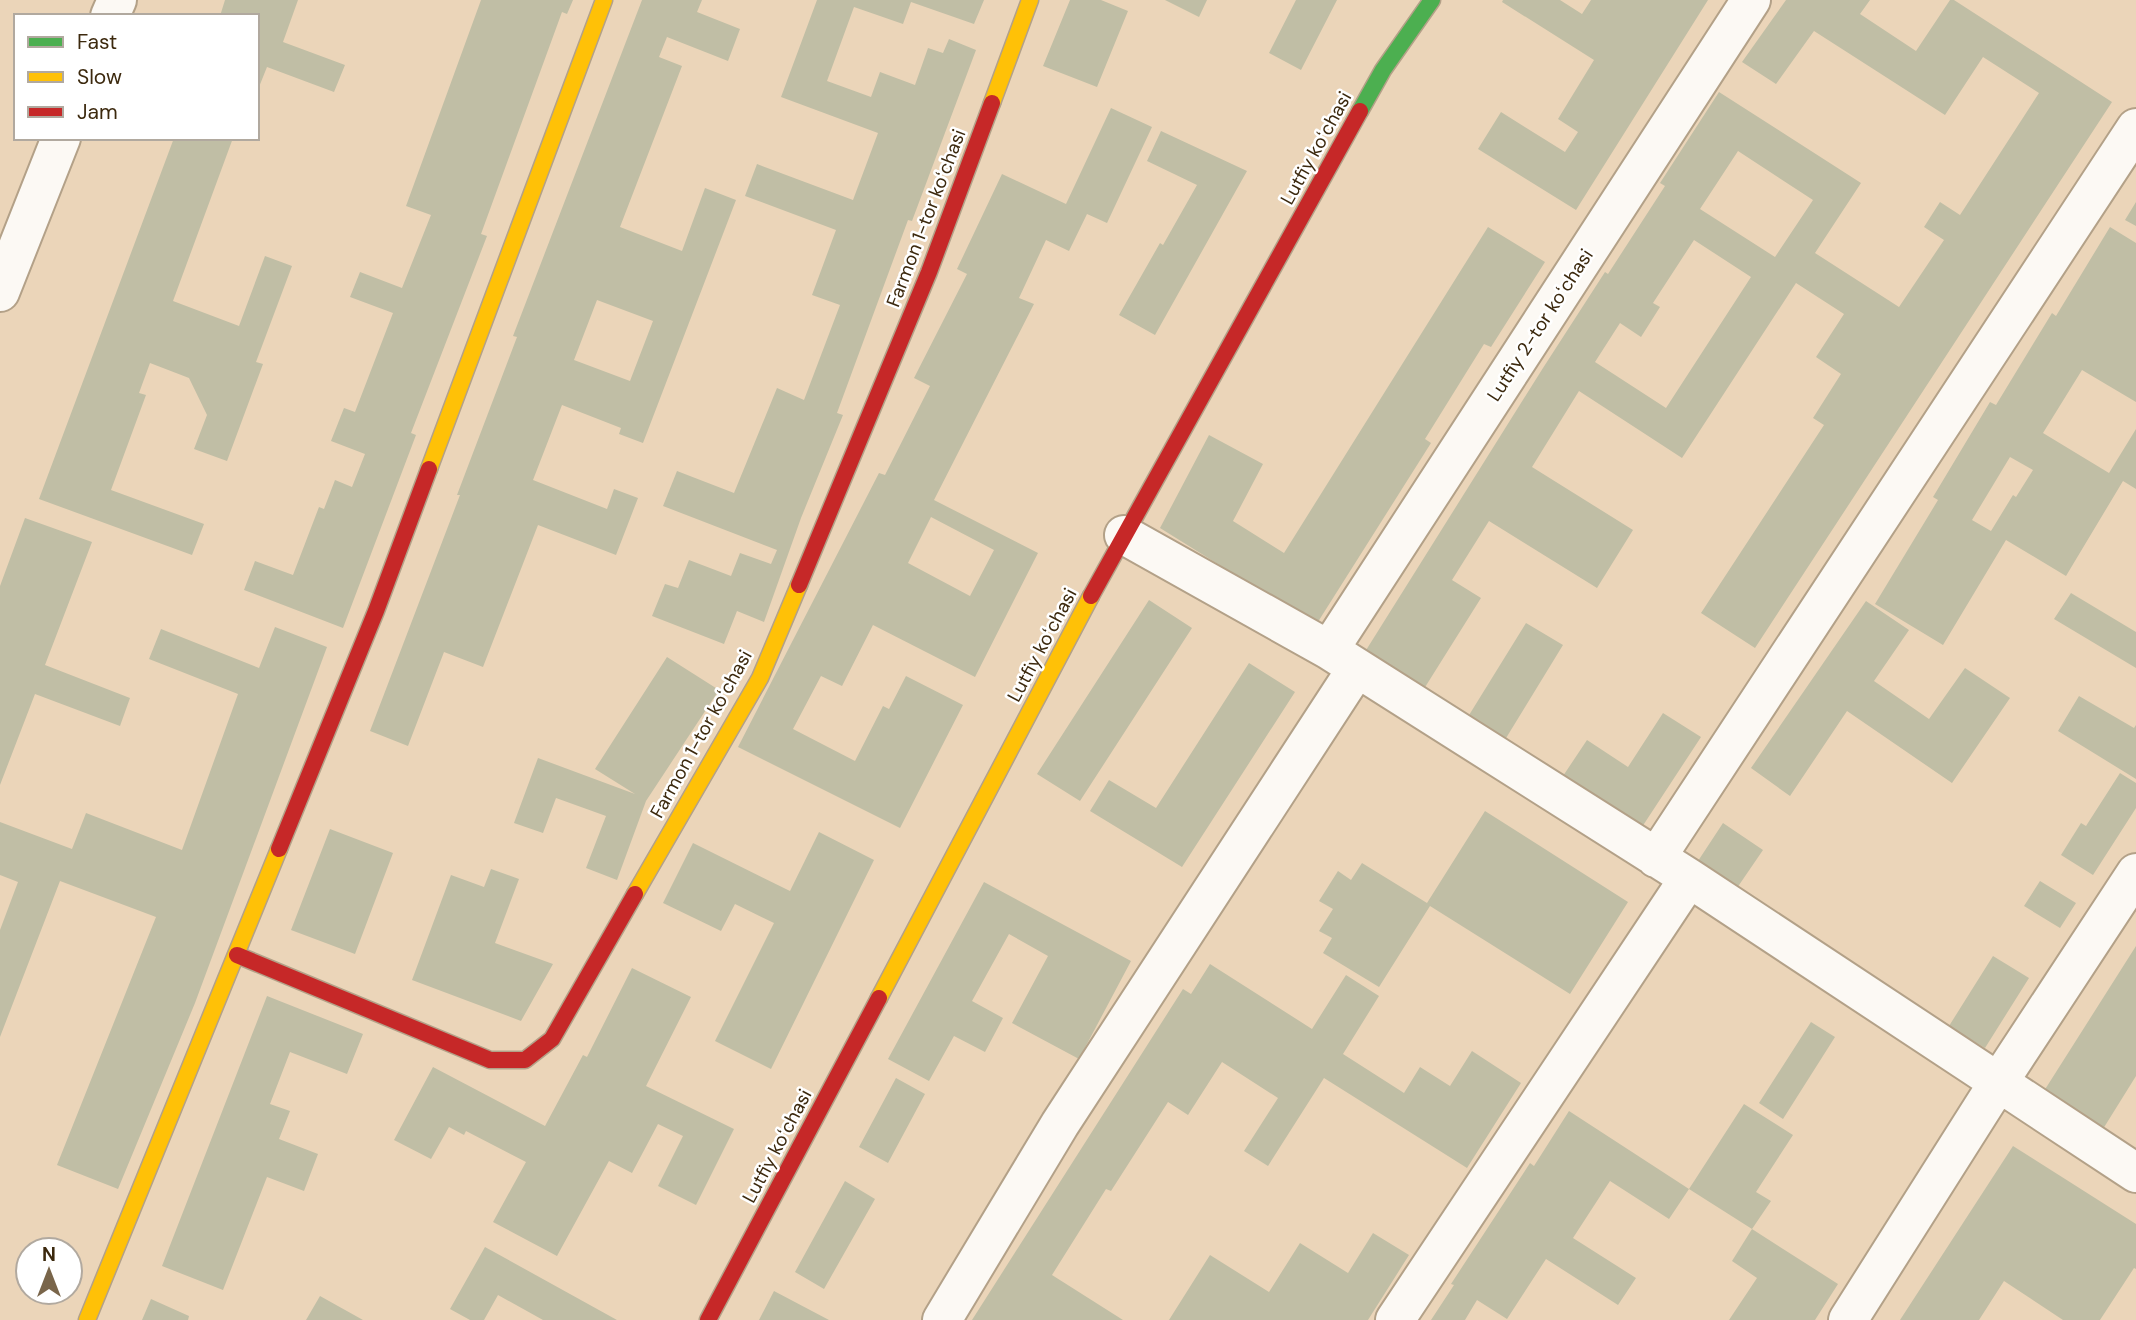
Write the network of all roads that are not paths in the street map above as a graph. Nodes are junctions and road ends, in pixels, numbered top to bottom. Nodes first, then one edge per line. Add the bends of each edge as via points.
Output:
1 (604, 0) edge
2 (1030, 0) edge
3 (1432, 0) edge
4 (1751, 0) edge
5 (2136, 128) edge
6 (60, 140) edge
7 (0, 292) edge
8 (1124, 536) junction
9 (1343, 659) junction
10 (1656, 858) junction
11 (2136, 873) edge
12 (1689, 878) junction
13 (237, 955) junction
14 (1998, 1083) junction
15 (2136, 1173) edge
16 (87, 1320) edge
17 (708, 1320) edge
18 (942, 1320) edge
19 (1395, 1320) edge
20 (1848, 1320) edge

1 - 13 street via 376,611
2 - 13 street, Farmon 1-tor koʻchasi via 929,272 760,678 552,1039 525,1060 490,1060
3 - 8 street, Lutfiy koʻchasi via 1383,69
4 - 9 street, Lutfiy 2-tor koʻchasi
5 - 10 street
6 - 7 street
8 - 9 street
8 - 17 street, Lutfiy koʻchasi
9 - 10 street
9 - 18 street, Lutfiy 2-tor koʻchasi
10 - 12 street
11 - 14 street
12 - 14 street
12 - 19 street
13 - 16 street
14 - 15 street
14 - 20 street

